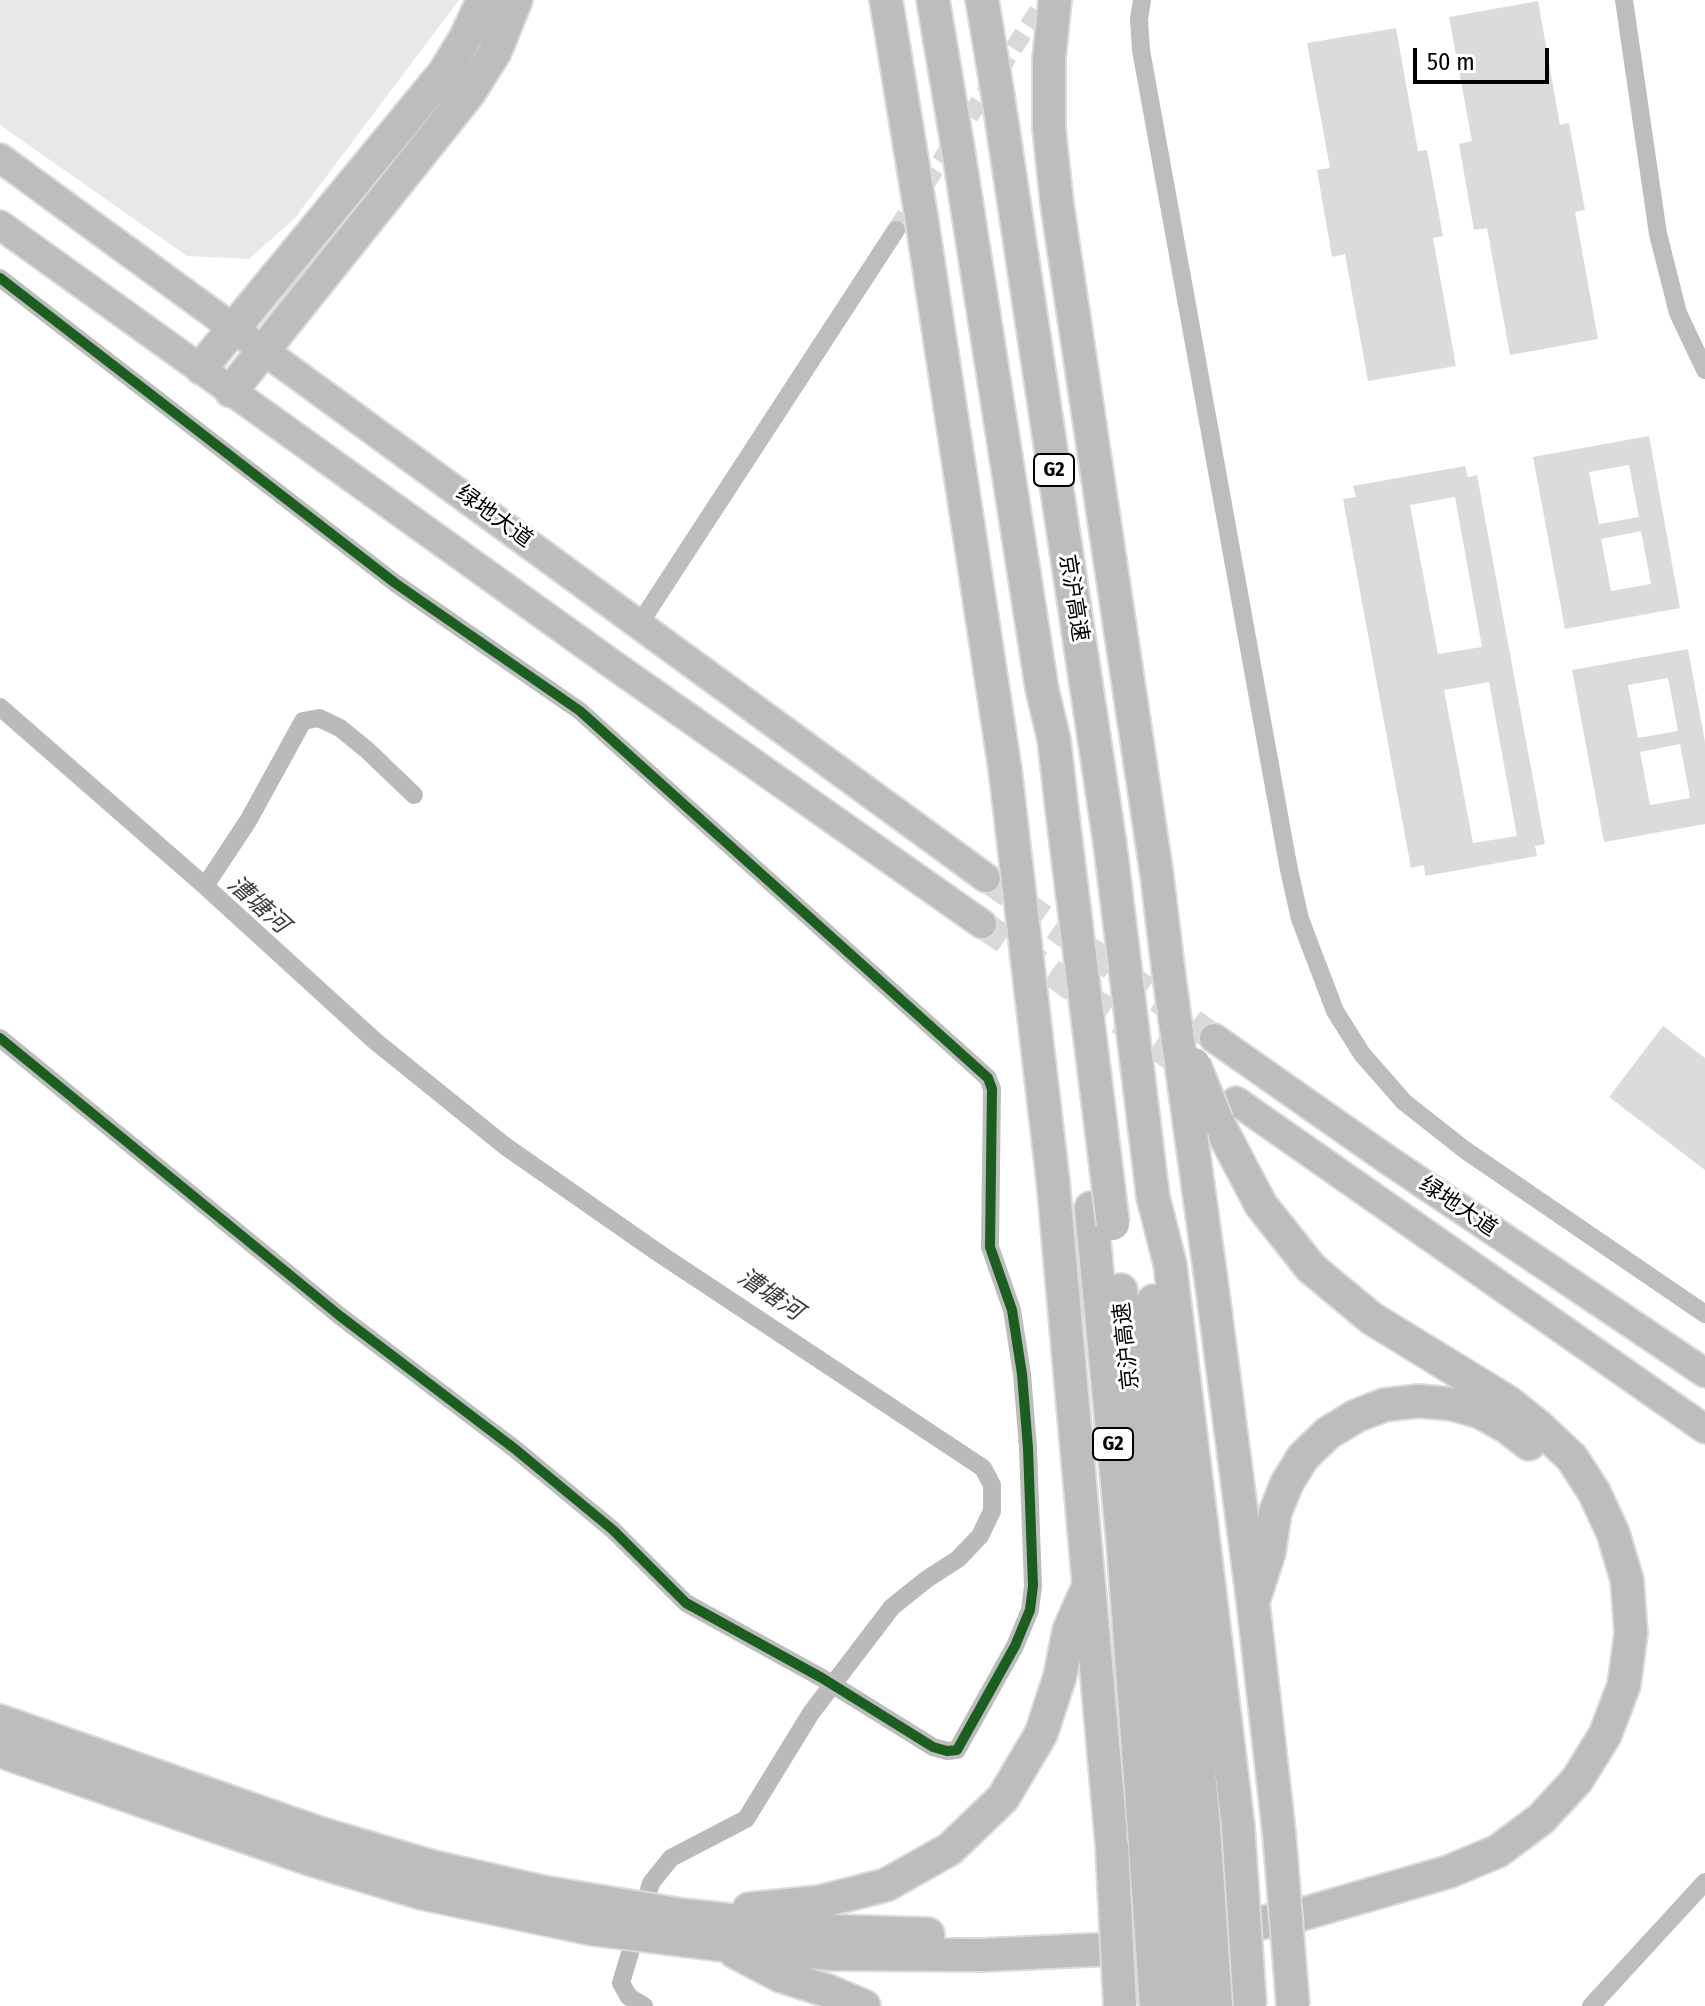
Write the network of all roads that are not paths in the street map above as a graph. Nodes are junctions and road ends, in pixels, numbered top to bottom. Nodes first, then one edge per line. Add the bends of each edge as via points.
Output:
1 (483, 0) edge
2 (516, 0) edge
3 (886, 0) edge
4 (933, 0) edge
5 (982, 0) edge
6 (1142, 0) edge
7 (1624, 0) edge
8 (1055, 1) edge
9 (0, 158) edge
10 (908, 222) junction
11 (0, 225) edge
12 (0, 278) edge
13 (234, 327) junction
14 (264, 350) junction
15 (201, 368) junction
16 (1705, 370) edge
17 (231, 391) junction
18 (640, 623) junction
19 (986, 878) tunnel mouth
20 (982, 924) tunnel mouth
21 (1169, 976) junction
22 (0, 1038) edge
23 (1214, 1038) tunnel mouth
24 (1236, 1101) dead end
25 (1159, 1256) junction
26 (1705, 1314) edge
27 (1705, 1373) edge
28 (1705, 1429) edge
29 (1090, 1583) junction
30 (1253, 1602) junction
31 (0, 1721) edge
32 (0, 1751) edge
33 (183, 1801) junction
34 (1173, 1829) junction
35 (1705, 1882) edge
36 (678, 1927) junction
37 (722, 1945) junction
38 (864, 2006) edge
39 (1120, 2006) edge
40 (1156, 2006) edge
41 (1184, 2006) edge
42 (1216, 2006) edge
43 (1250, 2006) edge
44 (1293, 2006) edge
45 (1591, 2006) edge

1 - 13 highway via 444,73
2 - 14 highway via 495,52 469,93
3 - 10 highway, bridge via 913,166
4 - 34 highway, 京沪高速 / G2, bridge via 1054,740 1053,804 1102,1216 1148,1541
5 - 25 highway, 京沪高速 / G2, bridge via 1110,844
6 - 26 street via 1141,50 1289,870 1300,919 1335,1011 1362,1054 1404,1102 1465,1150
7 - 16 street via 1658,234 1678,313
8 - 21 highway via 1049,128 1056,189
9 - 13 main road, 绿地大道
10 - 18 street
10 - 29 highway, bridge via 1005,769 1053,1181
11 - 15 main road
12 - 22 street via 395,583 580,711 988,1078 990,1247 1012,1310 1022,1374 1034,1557 1030,1610 957,1750 933,1747 686,1603 613,1530 515,1449 340,1316
13 - 14 main road, 绿地大道
13 - 15 highway
14 - 17 highway
14 - 18 main road, 绿地大道
15 - 17 main road
17 - 20 main road
18 - 19 main road, 绿地大道
21 - 30 highway, bridge
21 - 37 highway, bridge via 1210,1107 1261,1205 1303,1259 1340,1295 1538,1426 1572,1458 1594,1492 1627,1580 1631,1633 1624,1685 1605,1735 1577,1780 1541,1819 1498,1851 1448,1872 1299,1915 1136,1948 847,1955
23 - 27 main road, 绿地大道
24 - 28 main road, 绿地大道
25 - 34 highway, 京沪高速 / G2 via 1178,1538
25 - 43 highway, 京沪高速 / G2, bridge via 1238,1826
29 - 36 highway via 1069,1630 1041,1734 1003,1798 950,1849 886,1885
29 - 39 highway, bridge
30 - 36 highway via 1275,1513 1303,1457 1328,1433 1384,1405 1452,1404 1480,1412 1532,1446 1585,1516 1607,1585 1611,1632 1604,1680 1588,1725 1564,1768 1528,1806 1488,1834 1440,1855 1294,1897 1131,1926 984,1935
30 - 44 highway, bridge
31 - 33 highway
32 - 33 highway
33 - 36 highway via 309,1859 421,1893
34 - 40 highway, 京沪高速 / G2, bridge
34 - 41 highway, 京沪高速 / G2, bridge
34 - 42 highway, 京沪高速 / G2, bridge
35 - 45 street
36 - 37 highway
37 - 38 highway via 781,1976

